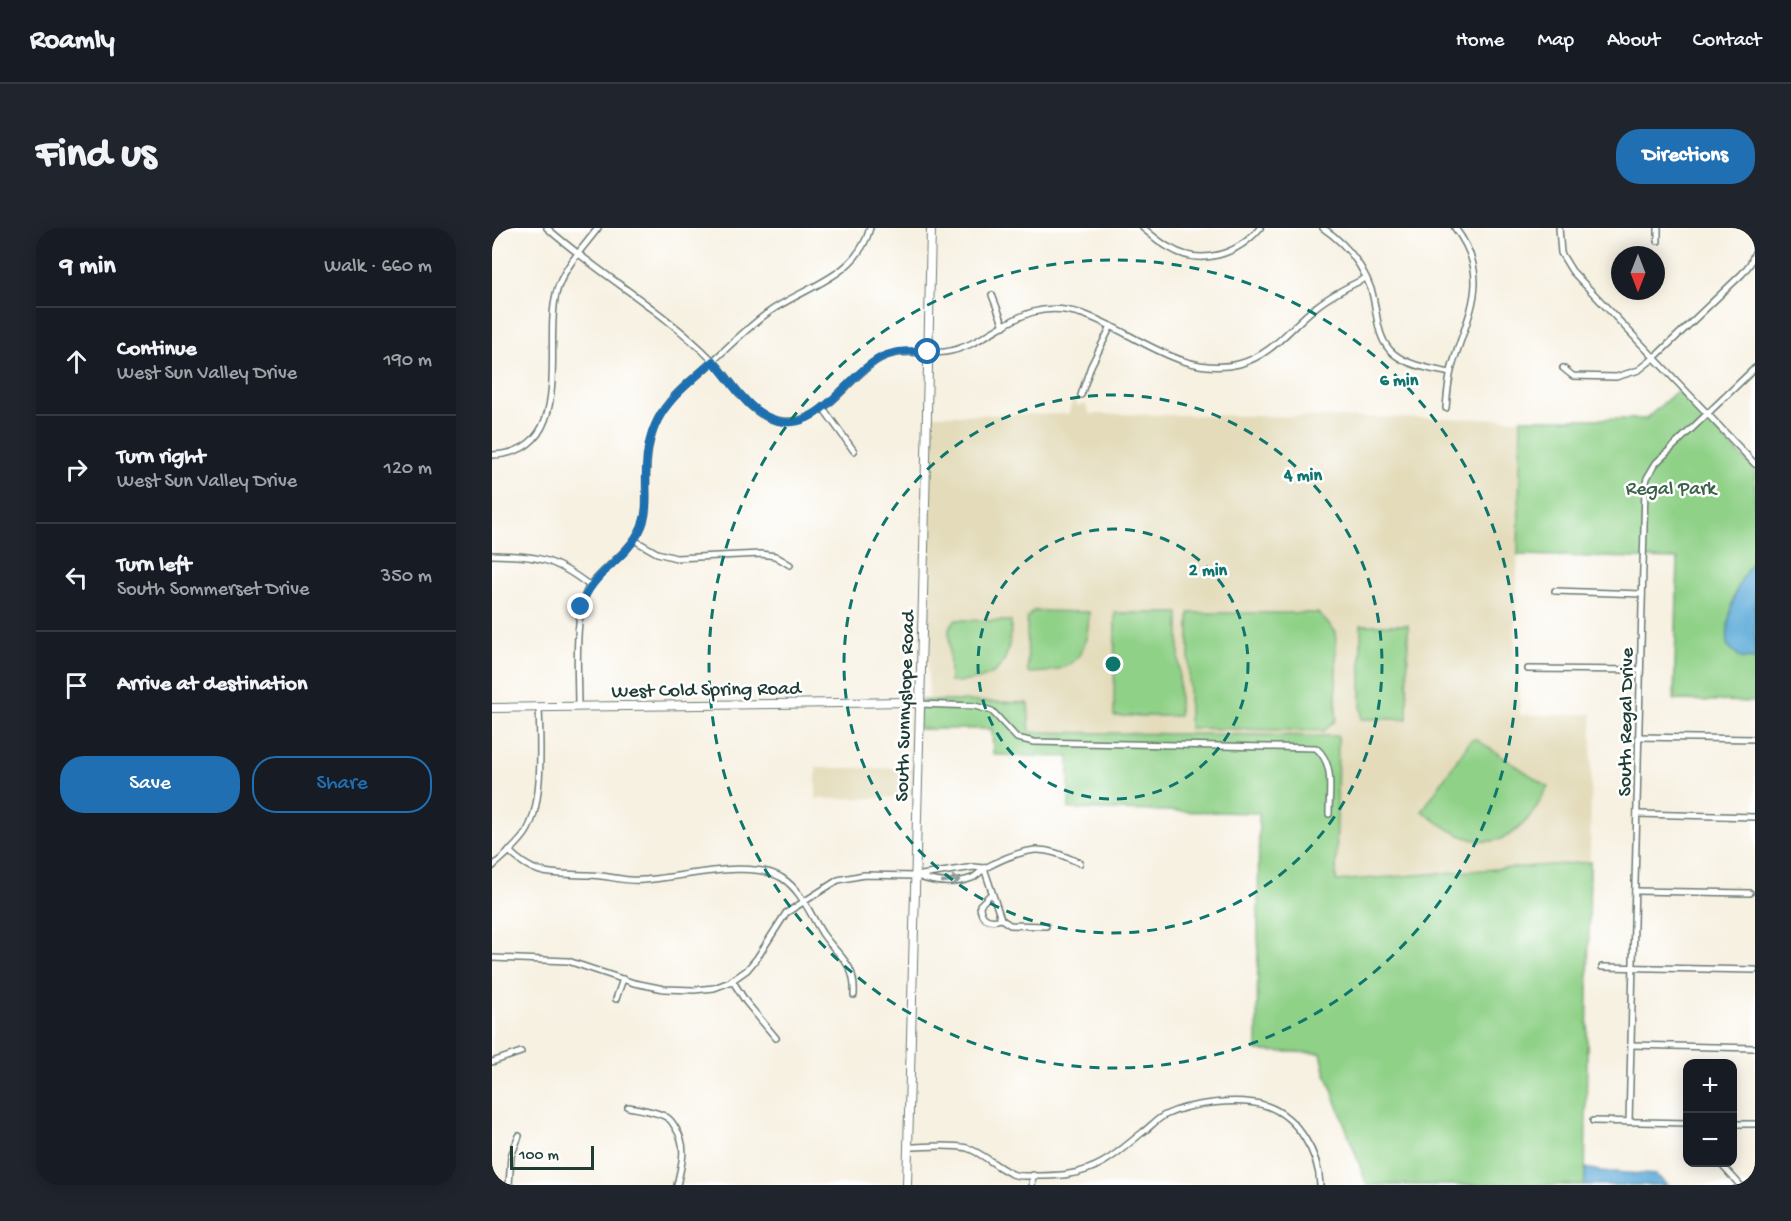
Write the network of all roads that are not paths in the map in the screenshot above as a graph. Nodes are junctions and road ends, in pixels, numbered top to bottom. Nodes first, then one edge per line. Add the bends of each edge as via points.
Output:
1 (547, 228) edge
2 (598, 228) edge
3 (870, 228) edge
4 (931, 228) edge
5 (1143, 228) edge
6 (1260, 228) edge
7 (1323, 228) edge
8 (1455, 228) edge
9 (1559, 228) edge
10 (1658, 228) edge
11 (1658, 241) dead end
12 (1755, 252) edge
13 (579, 254) junction
14 (1366, 278) junction
15 (992, 295) dead end
16 (1004, 326) junction
17 (1111, 327) junction
18 (928, 352) junction
19 (1654, 358) junction
20 (713, 361) junction
21 (1563, 368) dead end
22 (1755, 368) edge
23 (1450, 373) junction
24 (1081, 395) dead end
25 (823, 408) junction
26 (1446, 408) dead end
27 (1707, 414) junction
28 (854, 451) dead end
29 (492, 455) edge
30 (1755, 464) edge
31 (634, 540) junction
32 (492, 555) edge
33 (790, 565) dead end
34 (590, 586) junction
35 (1555, 591) dead end
36 (1642, 594) junction
37 (1528, 669) dead end
38 (1640, 670) junction
39 (920, 704) junction
40 (578, 706) junction
41 (539, 707) junction
42 (492, 708) edge
43 (1638, 737) junction
44 (1755, 739) edge
45 (1329, 814) dead end
46 (1637, 814) junction
47 (1755, 817) edge
48 (509, 851) junction
49 (1080, 863) dead end
50 (492, 867) edge
51 (984, 868) junction
52 (915, 876) junction
53 (1635, 891) junction
54 (992, 893) junction
55 (1750, 893) dead end
56 (803, 901) junction
57 (1001, 919) junction
58 (1046, 926) dead end
59 (492, 958) edge
60 (1602, 967) dead end
61 (1633, 968) junction
62 (1755, 970) edge
63 (623, 979) junction
64 (732, 980) junction
65 (854, 995) dead end
66 (616, 999) dead end
67 (776, 1038) dead end
68 (1631, 1045) junction
69 (1755, 1048) edge
70 (521, 1052) dead end
71 (492, 1062) edge
72 (628, 1107) dead end
73 (1593, 1121) dead end
74 (1629, 1122) junction
75 (1683, 1123) edge
76 (1737, 1124) edge
77 (1755, 1124) edge
78 (519, 1136) dead end
79 (908, 1147) junction
80 (1724, 1167) edge
81 (1033, 1175) junction
82 (510, 1185) edge
83 (677, 1185) edge
84 (907, 1185) edge
85 (1032, 1185) edge
86 (1320, 1185) edge
87 (1740, 1185) edge

1 - 13 street
2 - 13 street
3 - 20 street via 850,264 770,311
4 - 18 street, South Sunnyslope Road
5 - 6 street via 1170,249 1202,257 1235,249
7 - 14 street via 1344,244
8 - 23 street via 1470,252 1476,286 1472,310
9 - 19 street via 1561,253 1569,268
10 - 11 street
12 - 19 street via 1742,274
13 - 20 street via 684,333
13 - 29 street via 563,275 554,301 547,418 529,442 512,452
14 - 17 street via 1317,306 1270,350 1230,366 1185,362
14 - 23 street via 1380,332 1391,351 1409,363
15 - 16 street
16 - 17 street via 1047,310 1076,314
16 - 18 street via 968,346
17 - 24 street
18 - 25 street via 899,352 882,357
18 - 39 street, South Sunnyslope Road
19 - 21 street via 1639,370 1616,377 1573,376
19 - 27 street
20 - 25 street via 750,405 770,419 798,421
20 - 31 street via 673,397 655,424 646,457 645,516
22 - 27 street, South Regal Drive
23 - 26 street
25 - 28 street
27 - 30 street
27 - 36 street, South Regal Drive via 1656,463 1647,478
31 - 33 street via 657,554 676,558 761,554 775,556
31 - 34 street
32 - 34 street via 550,560
34 - 40 street via 581,607
35 - 36 street
36 - 38 street, South Regal Drive
37 - 38 street
38 - 43 street, South Regal Drive
39 - 40 street, West Cold Spring Road
39 - 45 street via 975,706 992,711 1017,738 1034,742 1316,748 1329,766
39 - 52 street, South Sunnyslope Road
40 - 41 street, West Cold Spring Road
41 - 42 street, West Cold Spring Road
41 - 48 street via 535,814 526,833
43 - 44 street
43 - 46 street, South Regal Drive
46 - 47 street
46 - 53 street, South Regal Drive
48 - 50 street
48 - 56 street via 524,865 538,871 636,880 762,870 784,879
49 - 51 street via 1054,852 1037,850
51 - 52 street
52 -> 51 street via 933,882 954,882 974,877
51 - 54 street
52 - 56 street via 877,874 845,878
52 - 79 street, South Sunnyslope Road
53 - 55 street
53 - 61 street, South Regal Drive
54 - 57 street
54 - 57 street via 980,905 980,911 988,921
56 - 64 street via 786,913 753,963
56 - 65 street via 853,972
57 - 58 street via 1010,926
59 - 63 street via 568,961
60 - 61 street
61 - 62 street
61 - 68 street, South Regal Drive
63 - 64 street via 682,990 714,988
63 - 66 street
64 - 67 street
68 - 69 street
68 - 74 street, South Regal Drive
70 - 71 street
72 - 83 street via 669,1119 678,1132 684,1158
73 - 74 street
74 - 75 street
76 - 77 street
78 - 82 street via 511,1156
79 - 81 street via 967,1148 1014,1175
79 - 84 street, South Sunnyslope Road
80 - 87 street
81 - 85 street
81 - 86 street via 1068,1175 1098,1167 1163,1116 1221,1102 1251,1103 1283,1114 1299,1130 1310,1147

